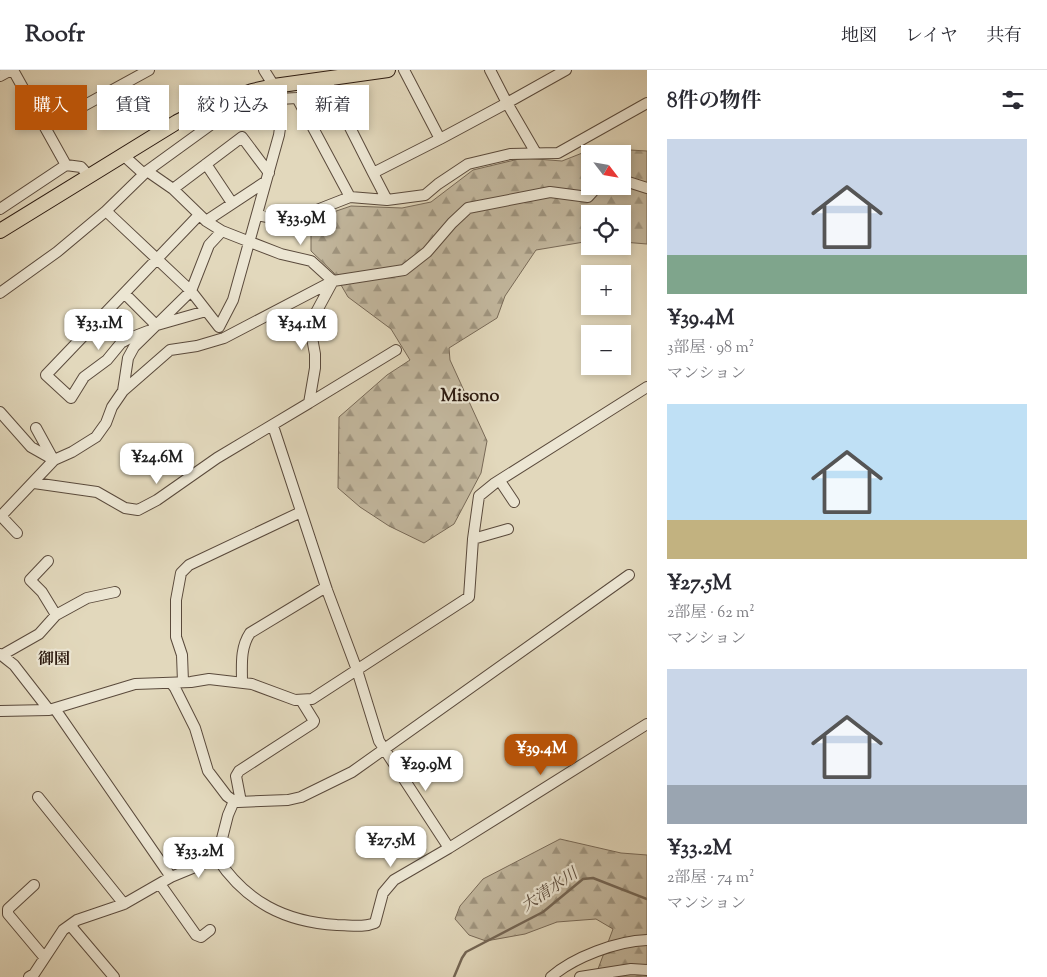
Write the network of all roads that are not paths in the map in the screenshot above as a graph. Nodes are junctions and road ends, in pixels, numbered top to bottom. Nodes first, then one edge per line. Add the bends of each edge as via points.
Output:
1 (12, 70) edge
2 (148, 70) edge
3 (264, 70) edge
4 (388, 70) edge
5 (404, 70) edge
6 (490, 70) edge
7 (566, 70) edge
8 (0, 76) edge
9 (21, 85) edge
10 (273, 85) edge
11 (328, 85) edge
12 (287, 95) edge
13 (296, 98) joint
14 (507, 103) junction
15 (647, 103) edge
16 (87, 104) edge
17 (179, 121) edge
18 (47, 130) edge
19 (204, 130) edge
20 (280, 130) edge
21 (351, 130) edge
22 (440, 139) junction
23 (536, 153) junction
24 (123, 155) junction
25 (206, 164) junction
26 (66, 166) junction
27 (146, 173) junction
28 (373, 173) junction
29 (90, 177) junction
30 (267, 178) junction
31 (631, 183) edge
32 (647, 188) edge
33 (173, 189) junction
34 (590, 195) edge
35 (350, 197) junction
36 (387, 200) junction
37 (232, 203) junction
38 (0, 209) edge
39 (106, 211) junction
40 (257, 215) junction
41 (202, 218) junction
42 (0, 231) edge
43 (222, 231) junction
44 (250, 242) junction
45 (157, 259) junction
46 (333, 281) junction
47 (191, 291) junction
48 (0, 293) edge
49 (125, 294) junction
50 (206, 311) junction
51 (154, 327) junction
52 (219, 327) junction
53 (224, 338) junction
54 (396, 350) dead end
55 (647, 388) edge
56 (123, 391) junction
57 (309, 404) junction
58 (0, 412) edge
59 (273, 426) junction
60 (36, 428) dead end
61 (54, 460) junction
62 (500, 480) junction
63 (34, 482) junction
64 (514, 502) dead end
65 (301, 512) junction
66 (0, 516) edge
67 (508, 529) dead end
68 (17, 533) dead end
69 (473, 539) junction
70 (48, 561) dead end
71 (629, 575) dead end
72 (326, 588) junction
73 (115, 592) dead end
74 (56, 616) junction
75 (1, 655) edge
76 (357, 670) junction
77 (183, 682) junction
78 (171, 683) junction
79 (242, 683) junction
80 (302, 700) junction
81 (52, 709) junction
82 (0, 711) edge
83 (647, 724) edge
84 (383, 749) junction
85 (38, 797) dead end
86 (237, 802) junction
87 (449, 848) junction
88 (217, 858) junction
89 (171, 876) junction
90 (34, 884) dead end
91 (160, 884) junction
92 (124, 904) junction
93 (70, 925) junction
94 (210, 930) dead end
95 (647, 940) edge
96 (44, 957) junction
97 (647, 970) edge
98 (34, 976) edge
99 (114, 977) edge
100 (551, 977) edge
101 (580, 977) edge

1 - 8 street
1 - 9 street
2 - 16 street
3 - 10 street
4 - 11 main road
5 - 22 street
6 - 14 street
7 - 14 street
12 - 13 street
13 - 35 street
14 - 22 street
14 - 23 street
15 - 23 street via 558,153
17 - 24 main road
18 - 26 street
19 - 27 street
20 - 30 street
21 - 28 street
22 - 28 street
23 - 36 street via 510,154 468,164 425,195
24 - 27 street
24 - 29 main road
25 - 30 street via 242,137
25 - 33 street
25 - 37 street
26 - 29 street via 81,167
26 - 38 street
27 - 33 street
27 - 39 street
28 - 36 street
29 - 42 main road
30 - 37 street
30 - 40 street
31 - 32 street
33 - 41 street
34 - 46 street via 550,192 468,208 427,252 404,270
35 - 36 street
35 - 40 street via 299,217 283,220
37 - 41 street
39 - 45 street
39 - 48 street
40 - 44 street
41 - 43 street
41 - 45 street
43 - 44 street
43 - 47 street via 209,246
44 - 46 street via 311,261
44 - 52 street via 233,300
45 - 47 street
45 - 49 street
46 - 53 street
46 - 57 street via 310,328 315,361
47 - 50 street
47 - 51 street
49 - 51 street
49 - 51 street via 46,375 71,398 84,377 107,360 121,343
50 - 51 street
50 - 52 street
51 - 56 street via 128,358
52 - 53 street
53 - 56 street via 170,350
54 - 57 street
55 - 62 street
56 - 61 street via 96,437
57 - 59 street
58 - 61 street via 31,447
59 - 63 street via 138,510 125,508 97,492
59 - 65 street
60 - 61 street
61 - 63 street
62 - 64 street
62 - 69 street via 479,496
63 - 66 street
65 - 72 street
65 - 77 street via 189,565 181,573 176,600 176,637 182,655
66 - 68 street
67 - 69 street
69 - 76 street via 469,597
70 - 74 street via 30,580 42,592
71 - 84 street
72 - 76 street
72 - 79 street via 250,633 242,651
73 - 74 street via 87,598
74 - 75 street via 39,634
75 - 81 street via 14,665
76 - 80 street via 312,699
76 - 84 street
77 - 78 street
77 - 79 street
78 - 81 street via 134,684
78 - 86 street via 195,728 208,771 227,796
79 - 80 street
80 - 86 street via 314,720 313,724 239,771 236,776
81 - 82 street
81 - 89 street
83 - 87 street
84 - 86 street via 352,772 300,797
84 - 87 street
85 - 92 street
86 - 88 street via 228,815
87 - 88 street via 394,880 384,893 375,923 367,926 315,924 282,914 241,888
88 - 89 street
89 - 91 street
90 - 96 street via 8,908 8,914
91 - 92 street
91 - 94 street via 196,935 201,937
92 - 93 street
93 - 96 street
93 - 99 street
95 - 100 street via 582,957
96 - 98 street
97 - 101 street via 632,969

